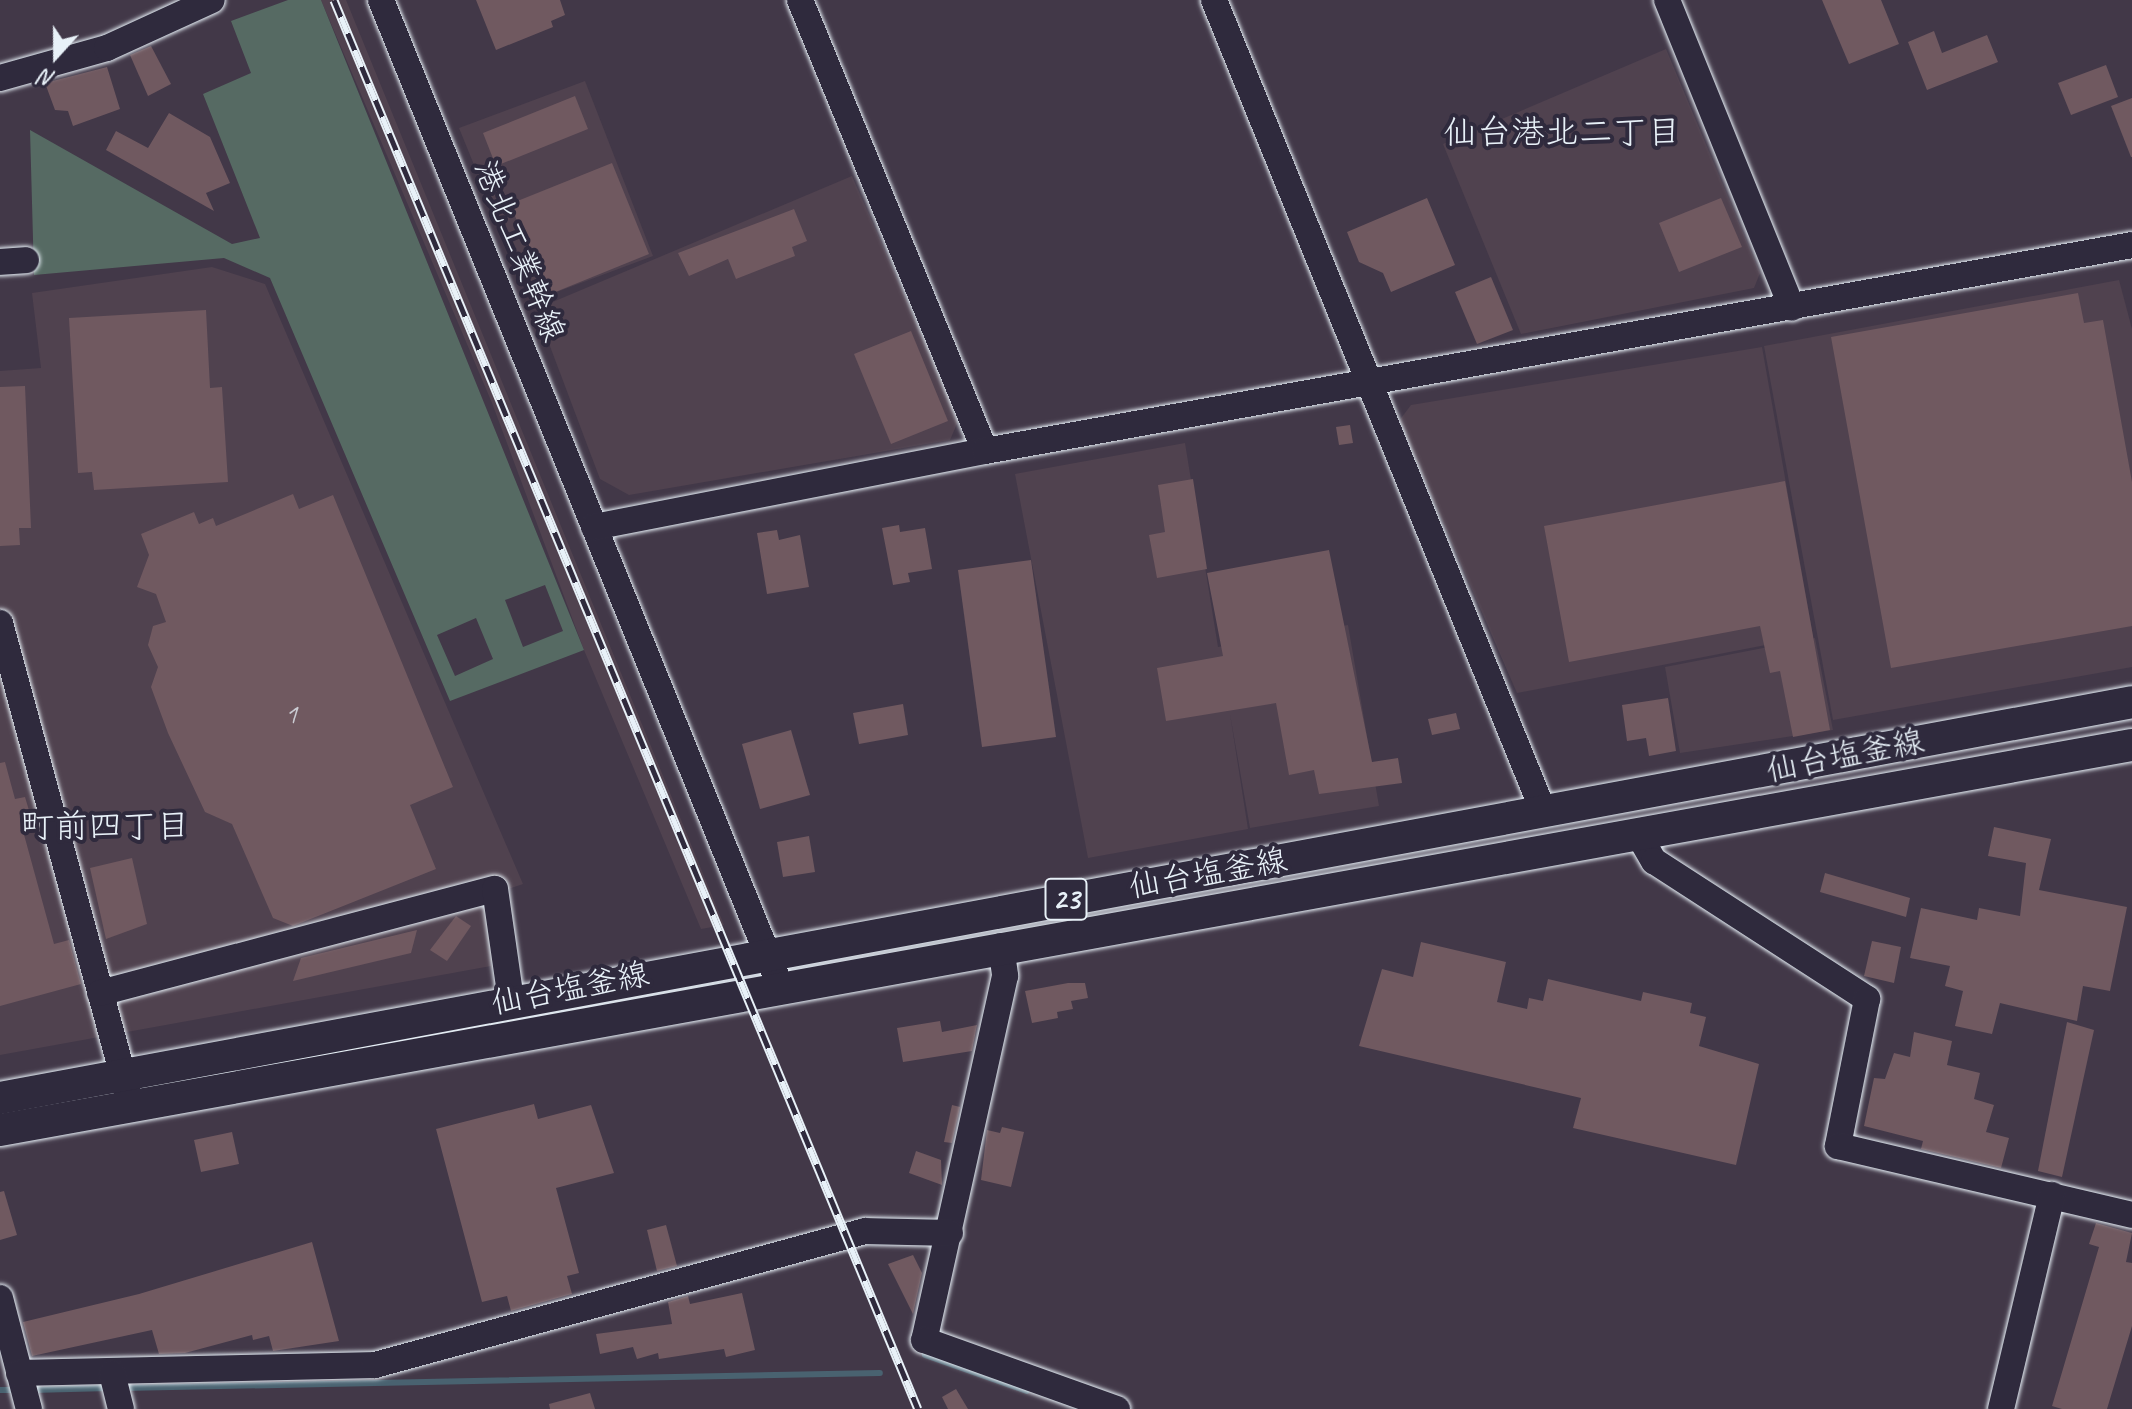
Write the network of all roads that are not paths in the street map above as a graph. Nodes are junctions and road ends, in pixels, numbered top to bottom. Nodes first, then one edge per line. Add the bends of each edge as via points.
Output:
1 (212, 0) edge
2 (381, 0) edge
3 (800, 0) edge
4 (1214, 0) edge
5 (1667, 0) edge
6 (0, 78) edge
7 (2132, 245) edge
8 (1792, 308) junction
9 (1371, 383) junction
10 (985, 451) junction
11 (594, 527) junction
12 (0, 623) edge
13 (2132, 702) edge
14 (2132, 745) edge
15 (1544, 813) junction
16 (1637, 832) junction
17 (1001, 946) junction
18 (769, 952) junction
19 (781, 988) junction
20 (100, 993) junction
21 (511, 1000) junction
22 (123, 1074) junction
23 (0, 1098) edge
24 (130, 1107) junction
25 (0, 1130) edge
26 (2052, 1195) junction
27 (2132, 1215) edge
28 (950, 1233) junction
29 (0, 1298) edge
30 (116, 1390) edge
31 (24, 1391) edge
32 (1117, 1409) edge
33 (2001, 1409) edge

1 - 6 street via 107,48
2 - 11 street, 港北工業幹線
3 - 10 street
4 - 9 street
5 - 8 street
7 - 8 street
8 - 9 street
9 - 10 street
9 - 15 street
10 - 11 street
11 - 18 street, 港北工業幹線
12 - 20 street
13 - 15 main road, 仙台塩釜線 / 23
14 - 16 main road, 仙台塩釜線 / 23
15 - 18 main road, 仙台塩釜線 / 23
16 - 17 main road, 仙台塩釜線 / 23
16 - 26 street via 1654,861 1867,999 1838,1146
17 - 19 main road, 仙台塩釜線 / 23
17 - 28 street via 1005,976
18 - 19 street, 港北工業幹線
18 - 21 main road, 仙台塩釜線 / 23
19 - 24 main road, 仙台塩釜線 / 23
20 - 21 street via 495,889
20 - 22 street
21 - 22 main road, 仙台塩釜線 / 23
22 - 23 main road, 仙台塩釜線 / 23
22 - 24 street
24 - 25 main road, 仙台塩釜線 / 23
26 - 27 street
26 - 33 street
28 - 30 street via 865,1231 375,1365
28 - 32 street via 924,1340
29 - 31 street
30 - 31 street

